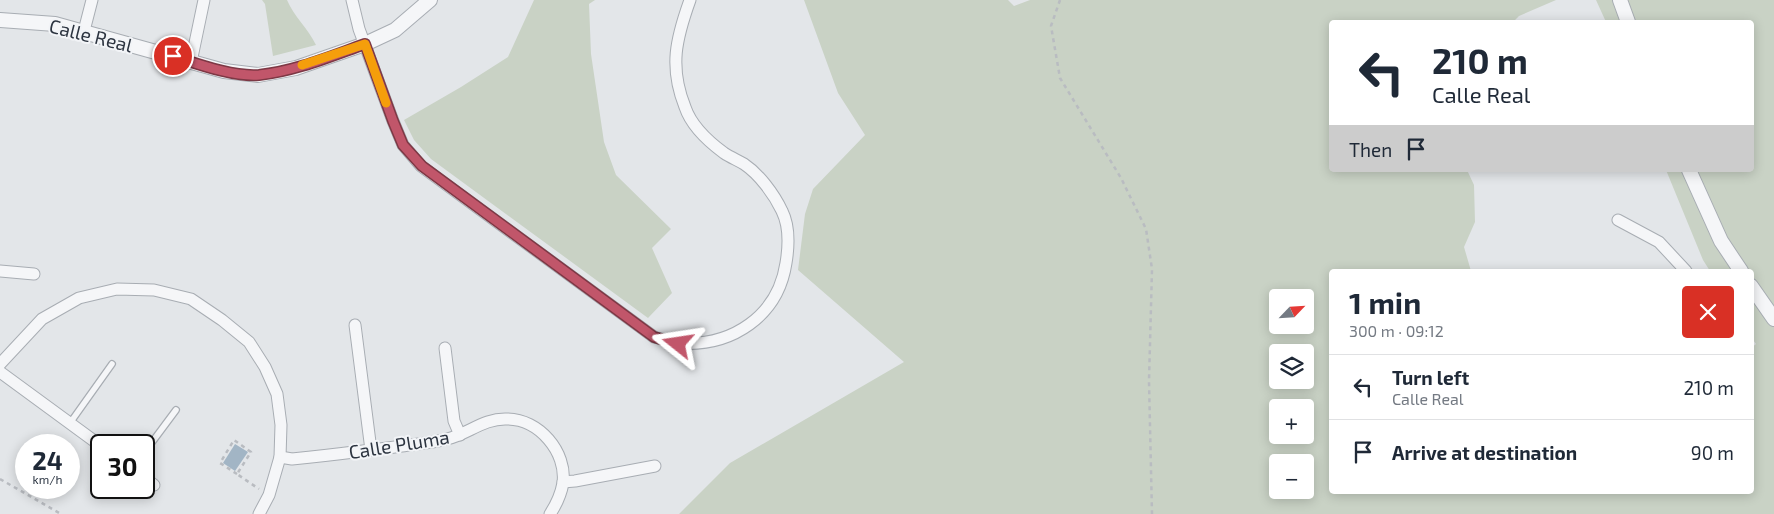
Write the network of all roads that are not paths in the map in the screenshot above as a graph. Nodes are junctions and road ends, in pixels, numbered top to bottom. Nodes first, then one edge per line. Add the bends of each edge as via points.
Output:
1 (92, 0) edge
2 (204, 0) edge
3 (352, 0) edge
4 (430, 0) edge
5 (690, 0) edge
6 (1620, 0) edge
7 (0, 20) edge
8 (1627, 20) edge
9 (84, 31) junction
10 (365, 44) junction
11 (191, 62) junction
12 (1690, 172) edge
13 (1618, 220) dead end
14 (1684, 269) edge
15 (1741, 269) edge
16 (0, 271) edge
17 (34, 274) dead end
18 (1754, 290) edge
19 (1774, 319) edge
20 (355, 325) dead end
21 (445, 348) dead end
22 (0, 364) edge
23 (112, 364) dead end
24 (0, 372) edge
25 (176, 410) dead end
26 (70, 423) junction
27 (460, 435) junction
28 (90, 438) edge
29 (155, 438) edge
30 (371, 450) junction
31 (280, 457) junction
32 (655, 466) dead end
33 (563, 482) junction
34 (259, 514) edge
35 (550, 514) edge

1 - 9 street
2 - 11 street
3 - 10 street
4 - 10 street, Calle Real via 395,30
5 - 10 street via 677,40 675,61 676,82 685,109 708,139 724,153 745,164 765,184 782,211 790,239 778,291 767,309 736,333 707,343 678,344 654,337 422,166 403,145
6 - 8 street
7 - 9 street, Calle Real via 55,24
9 - 11 street, Calle Real
10 - 11 street, Calle Real via 296,68 258,75 224,71
12 - 15 street via 1721,242
13 - 14 street via 1659,242
16 - 17 street
18 - 19 street
20 - 30 street
21 - 27 street via 454,421
22 - 31 street via 42,319 79,298 117,289 154,290 191,299 249,342 266,367 277,394 281,425
23 - 26 lane
24 - 26 street
25 - 29 lane
26 - 28 street
27 - 30 street, Calle Pluma via 446,440
27 - 33 street, Calle Pluma via 490,420 507,419 538,429 552,442 561,462
30 - 31 street, Calle Pluma via 292,459
31 - 34 street
32 - 33 street
33 - 35 street, Calle Pluma

